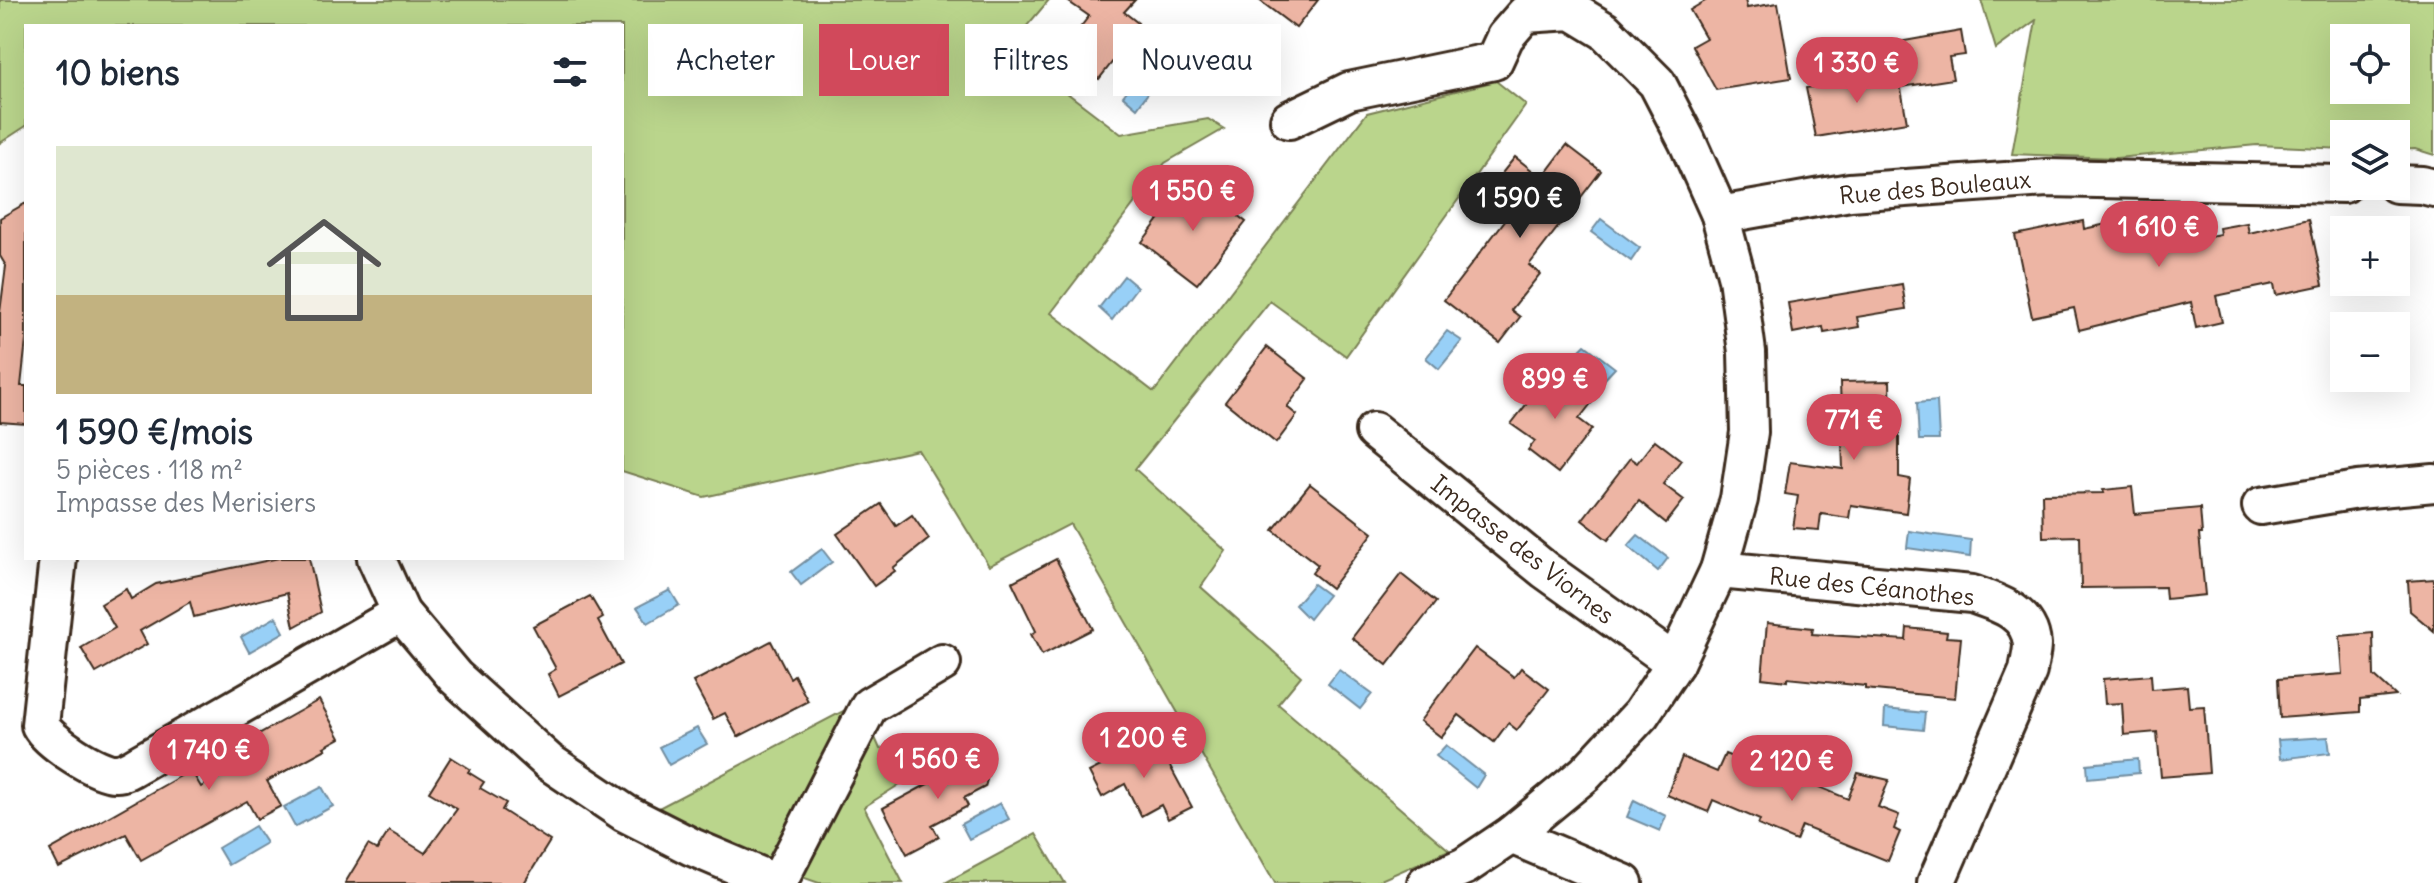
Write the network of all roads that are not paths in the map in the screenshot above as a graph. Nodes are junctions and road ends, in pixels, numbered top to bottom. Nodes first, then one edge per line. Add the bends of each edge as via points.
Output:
1 (1289, 120) dead end
2 (2330, 184) edge
3 (2410, 185) edge
4 (2434, 188) edge
5 (1720, 215) junction
6 (1374, 431) dead end
7 (2434, 483) edge
8 (2261, 506) dead end
9 (58, 560) edge
10 (377, 560) edge
11 (1719, 570) junction
12 (401, 613) junction
13 (942, 663) dead end
14 (1675, 663) junction
15 (1511, 835) junction
16 (778, 883) edge
17 (1426, 883) edge
18 (1624, 883) edge
19 (1936, 883) edge

1 - 5 street via 1349,91 1494,61 1505,37 1525,14 1572,11 1605,31 1657,83
2 - 5 street, Rue des Bouleaux via 2047,178 1850,192
3 - 4 street
5 - 11 street via 1737,278 1747,352 1749,432 1739,499
6 - 14 street, Impasse des Viornes via 1545,570
7 - 8 street
9 - 12 street via 40,725 86,762 111,773 140,763
10 - 12 street
11 - 14 street
11 - 19 street, Rue des Céanothes via 1972,594 2007,606 2024,623 2032,645 2028,671
12 - 16 street via 455,677 549,762 625,813
13 - 16 street via 869,706
14 - 15 street via 1641,714 1585,774
15 - 17 street via 1465,866
15 - 18 street

